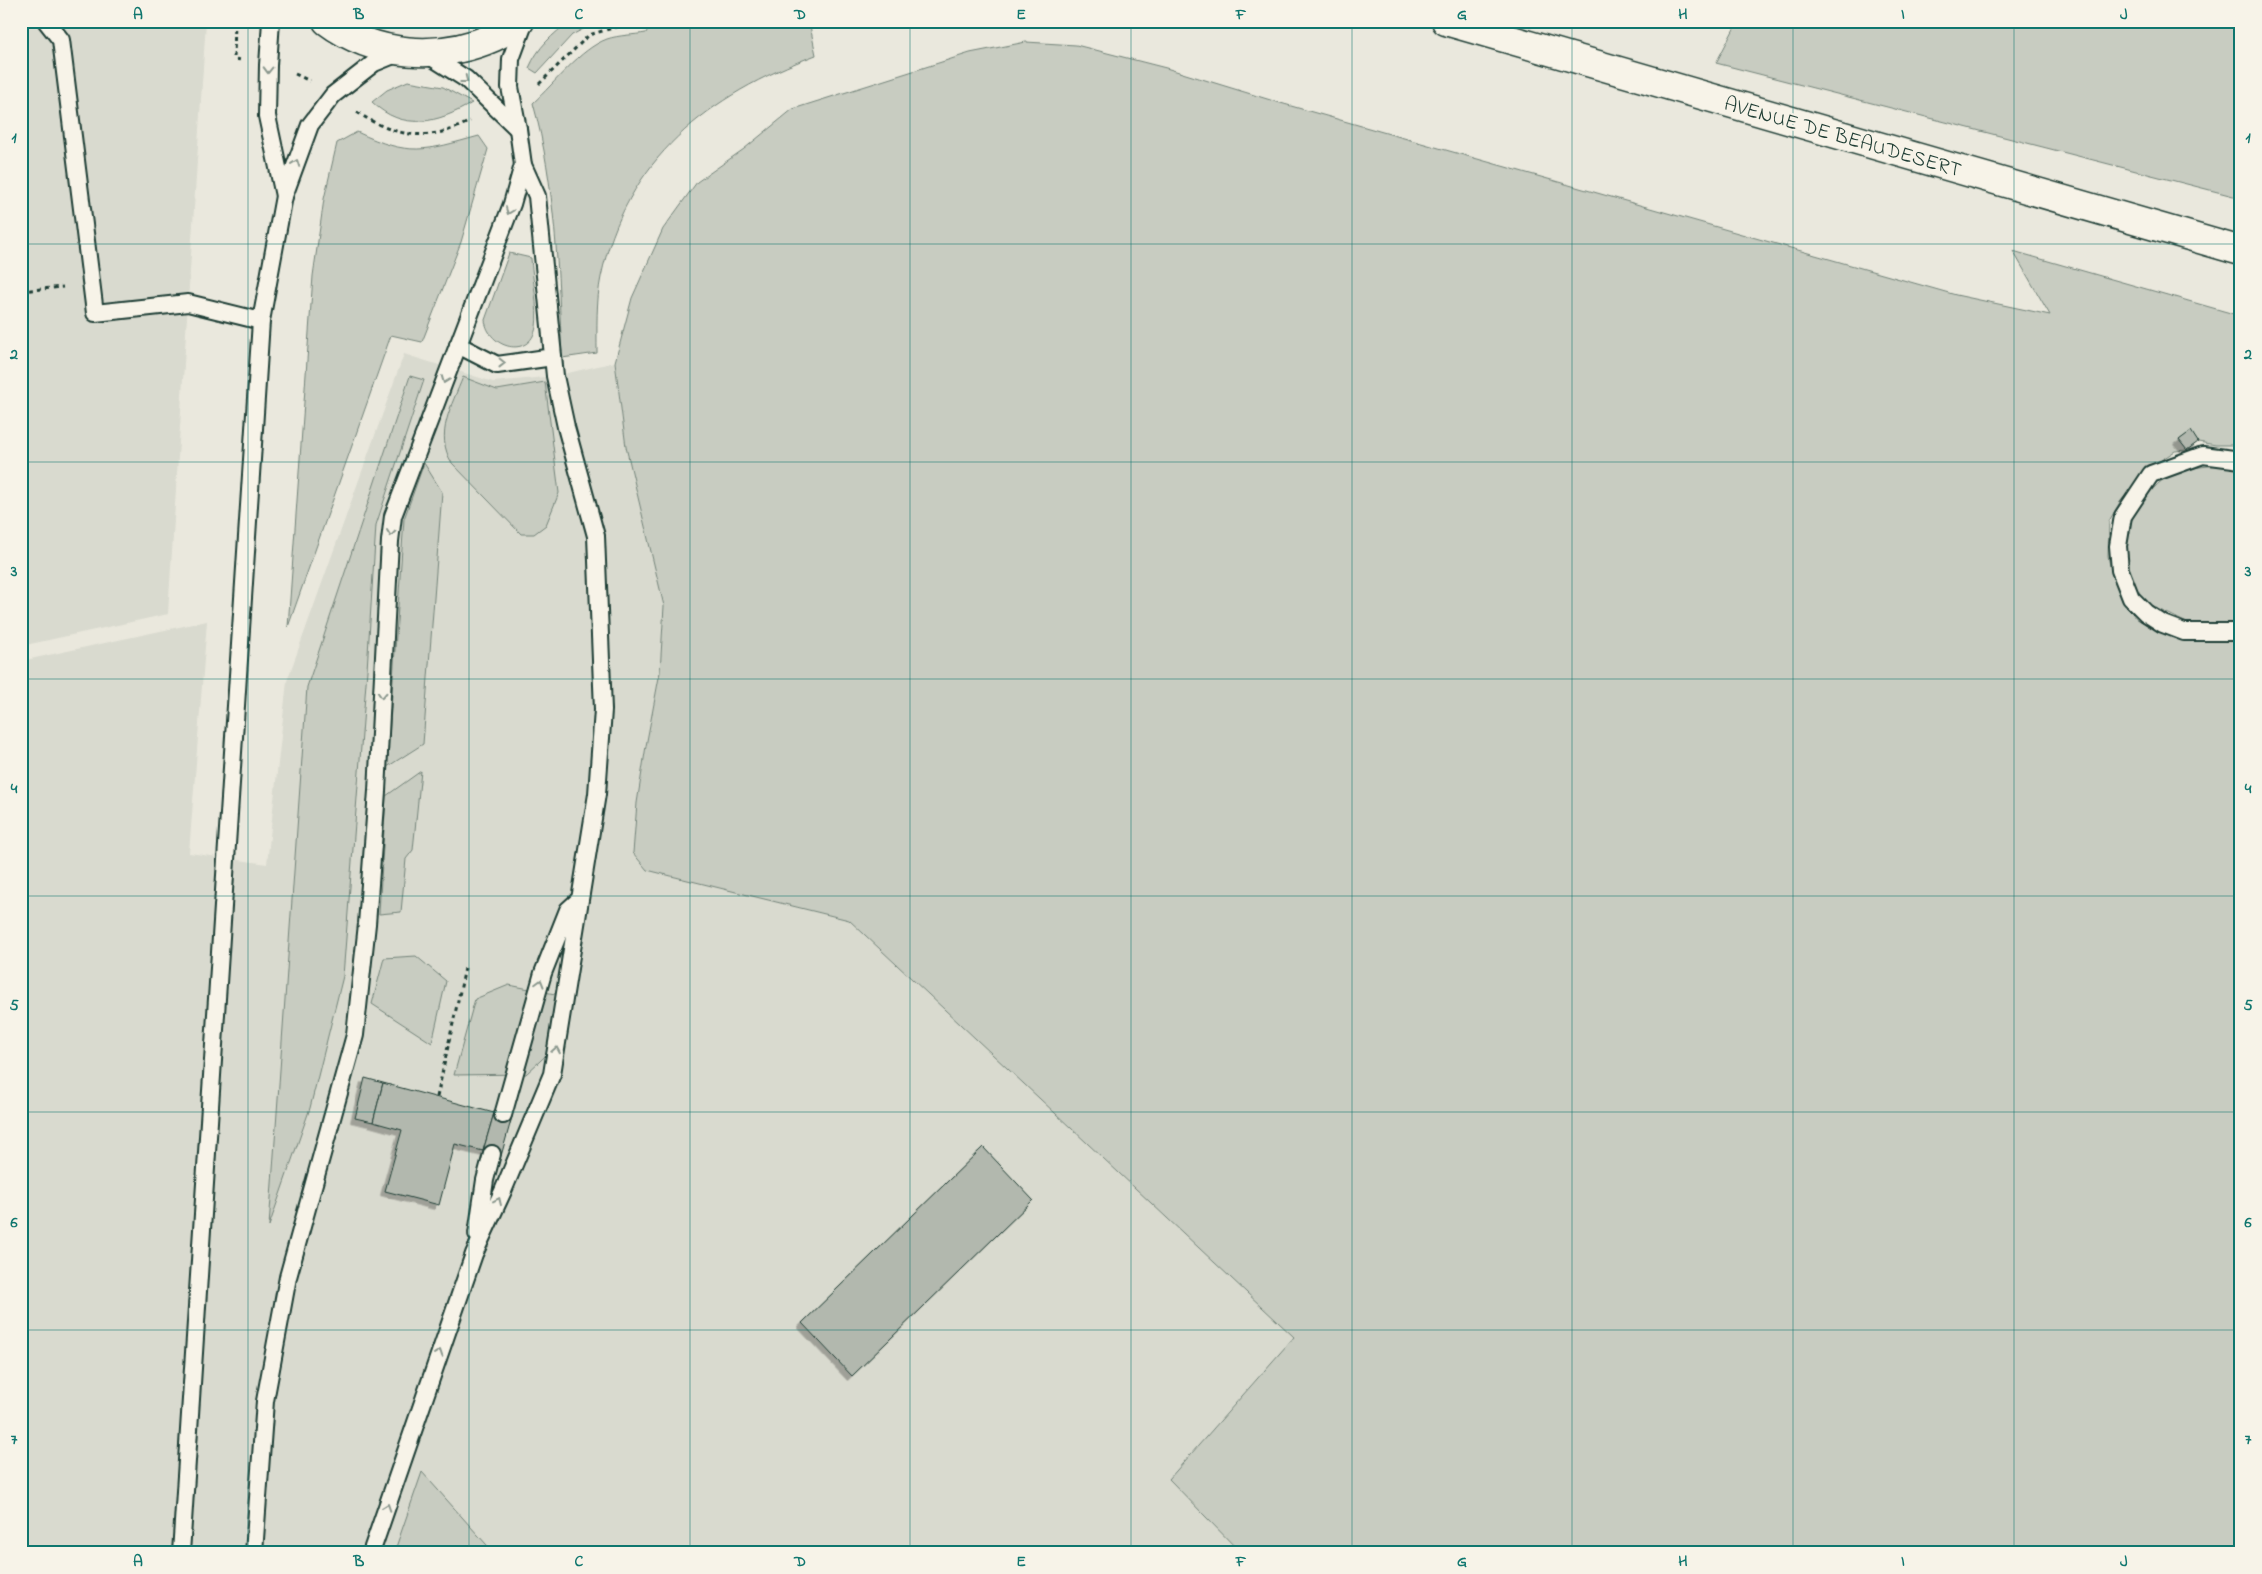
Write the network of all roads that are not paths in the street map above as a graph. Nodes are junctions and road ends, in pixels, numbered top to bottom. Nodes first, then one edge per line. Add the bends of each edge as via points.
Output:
1 (46, 21) edge
2 (272, 21) edge
3 (328, 21) edge
4 (520, 21) edge
5 (525, 21) edge
6 (1446, 21) edge
7 (414, 52) junction
8 (518, 129) junction
9 (523, 165) junction
10 (284, 196) junction
11 (2241, 251) edge
12 (261, 321) junction
13 (458, 344) junction
14 (553, 357) junction
15 (2241, 460) edge
16 (2241, 632) edge
17 (580, 900) junction
18 (503, 1114) dead end
19 (492, 1154) dead end
20 (474, 1254) junction
21 (181, 1553) edge
22 (254, 1553) edge
23 (371, 1553) edge

1 - 12 lane via 61,40 95,313 188,303
2 -> 10 lane via 267,116
3 - 7 main road via 339,30 370,44
4 - 7 main road via 496,37 461,49
5 - 8 lane via 511,59 510,87
6 - 11 main road, AVENUE DE BEAUDESERT
7 -> 8 lane via 466,80
10 -> 7 lane via 310,125 333,95 374,63
8 - 9 lane
9 -> 13 lane via 512,204
9 - 14 lane via 537,196
10 - 12 lane
12 - 21 lane
13 -> 14 lane via 497,365
13 -> 22 lane via 393,516 377,791 355,1035 288,1277 265,1401
14 - 17 lane via 566,426 596,536 603,710 595,814
15 - 16 lane via 2203,455 2151,474 2123,516 2118,546 2120,570 2131,598 2146,613 2184,632
18 -> 17 lane via 543,973 568,910
20 -> 17 lane via 552,1074
19 - 20 lane
23 -> 20 lane

